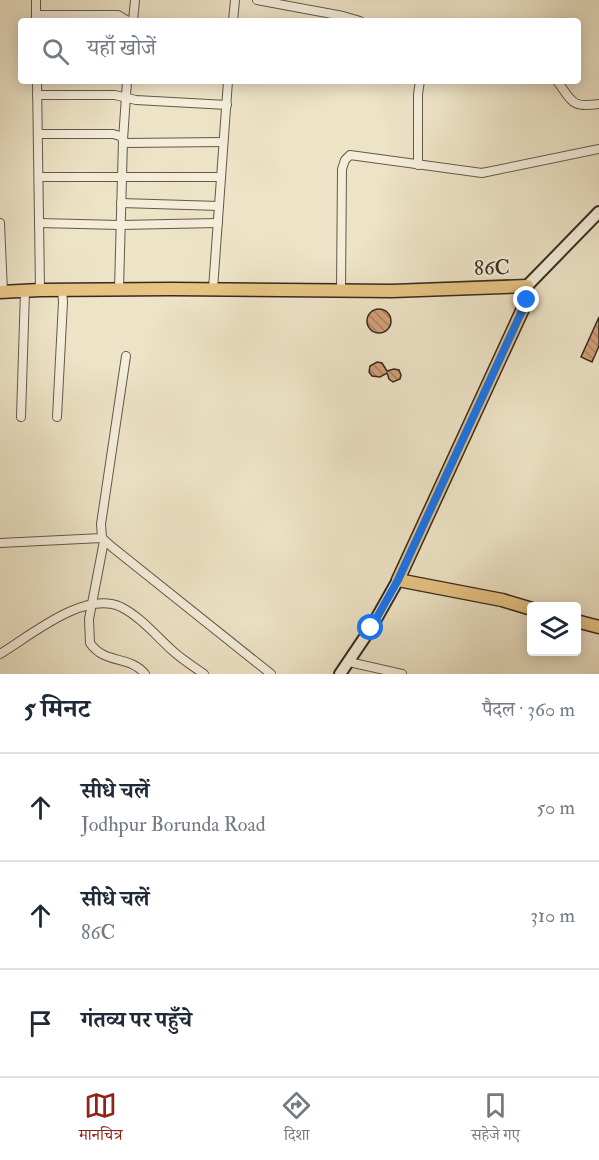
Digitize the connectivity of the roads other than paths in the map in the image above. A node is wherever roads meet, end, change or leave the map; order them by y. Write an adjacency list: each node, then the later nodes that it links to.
1 (36, 0): 5 (street)
2 (135, 0): 7 (street)
3 (235, 0): 8 (street)
4 (257, 0): 9 (street)
5 (36, 18): 6 (street)
6 (126, 18)
7 (131, 18)
8 (233, 18)
9 (350, 18)
10 (37, 84): 15 (street)
11 (127, 84): 16 (street)
12 (228, 84): 18 (street)
13 (420, 84): 23 (street)
14 (559, 84): 17 (street)
15 (37, 95): 16 (street); 19 (street)
16 (125, 97): 18 (street); 20 (street)
17 (599, 104)
18 (226, 105): 21 (street)
19 (38, 134): 20 (street); 25 (street)
20 (123, 140): 21 (street); 24 (street)
21 (223, 142): 26 (street)
22 (599, 149): 23 (street)
23 (418, 165): 40 (street)
24 (122, 176): 25 (street); 26 (street); 27 (street)
25 (39, 177): 31 (street)
26 (221, 177): 28 (street)
27 (121, 203): 28 (street); 33 (street)
28 (219, 206): 32 (street)
29 (597, 214): 34 (street)
30 (0, 223): 41 (street)
31 (39, 223): 33 (street); 37 (street)
32 (218, 223): 33 (street); 36 (street)
33 (120, 225): 35 (street)
34 (527, 286): 40 (main road, 86C); 47 (main road, 86C)
35 (118, 289): 36 (main road, 86C); 38 (main road, 86C)
36 (213, 289): 40 (main road, 86C)
37 (40, 290): 38 (main road, 86C); 39 (main road, 86C)
38 (62, 290): 44 (street)
39 (25, 291): 41 (main road, 86C); 43 (street)
40 (341, 291)
41 (2, 292)
42 (126, 356): 45 (street)
43 (21, 417)
44 (57, 417)
45 (103, 539): 46 (street); 48 (street); 54 (street)
46 (0, 543)
47 (398, 580): 49 (main road); 53 (street)
48 (92, 605): 52 (street); 55 (street); 56 (street)
49 (527, 608)
50 (581, 622): 51 (main road)
51 (599, 627)
52 (0, 654)
53 (348, 662): 57 (street); 58 (street)
54 (268, 673)
55 (145, 674)
56 (204, 674)
57 (340, 674)
58 (402, 674)

